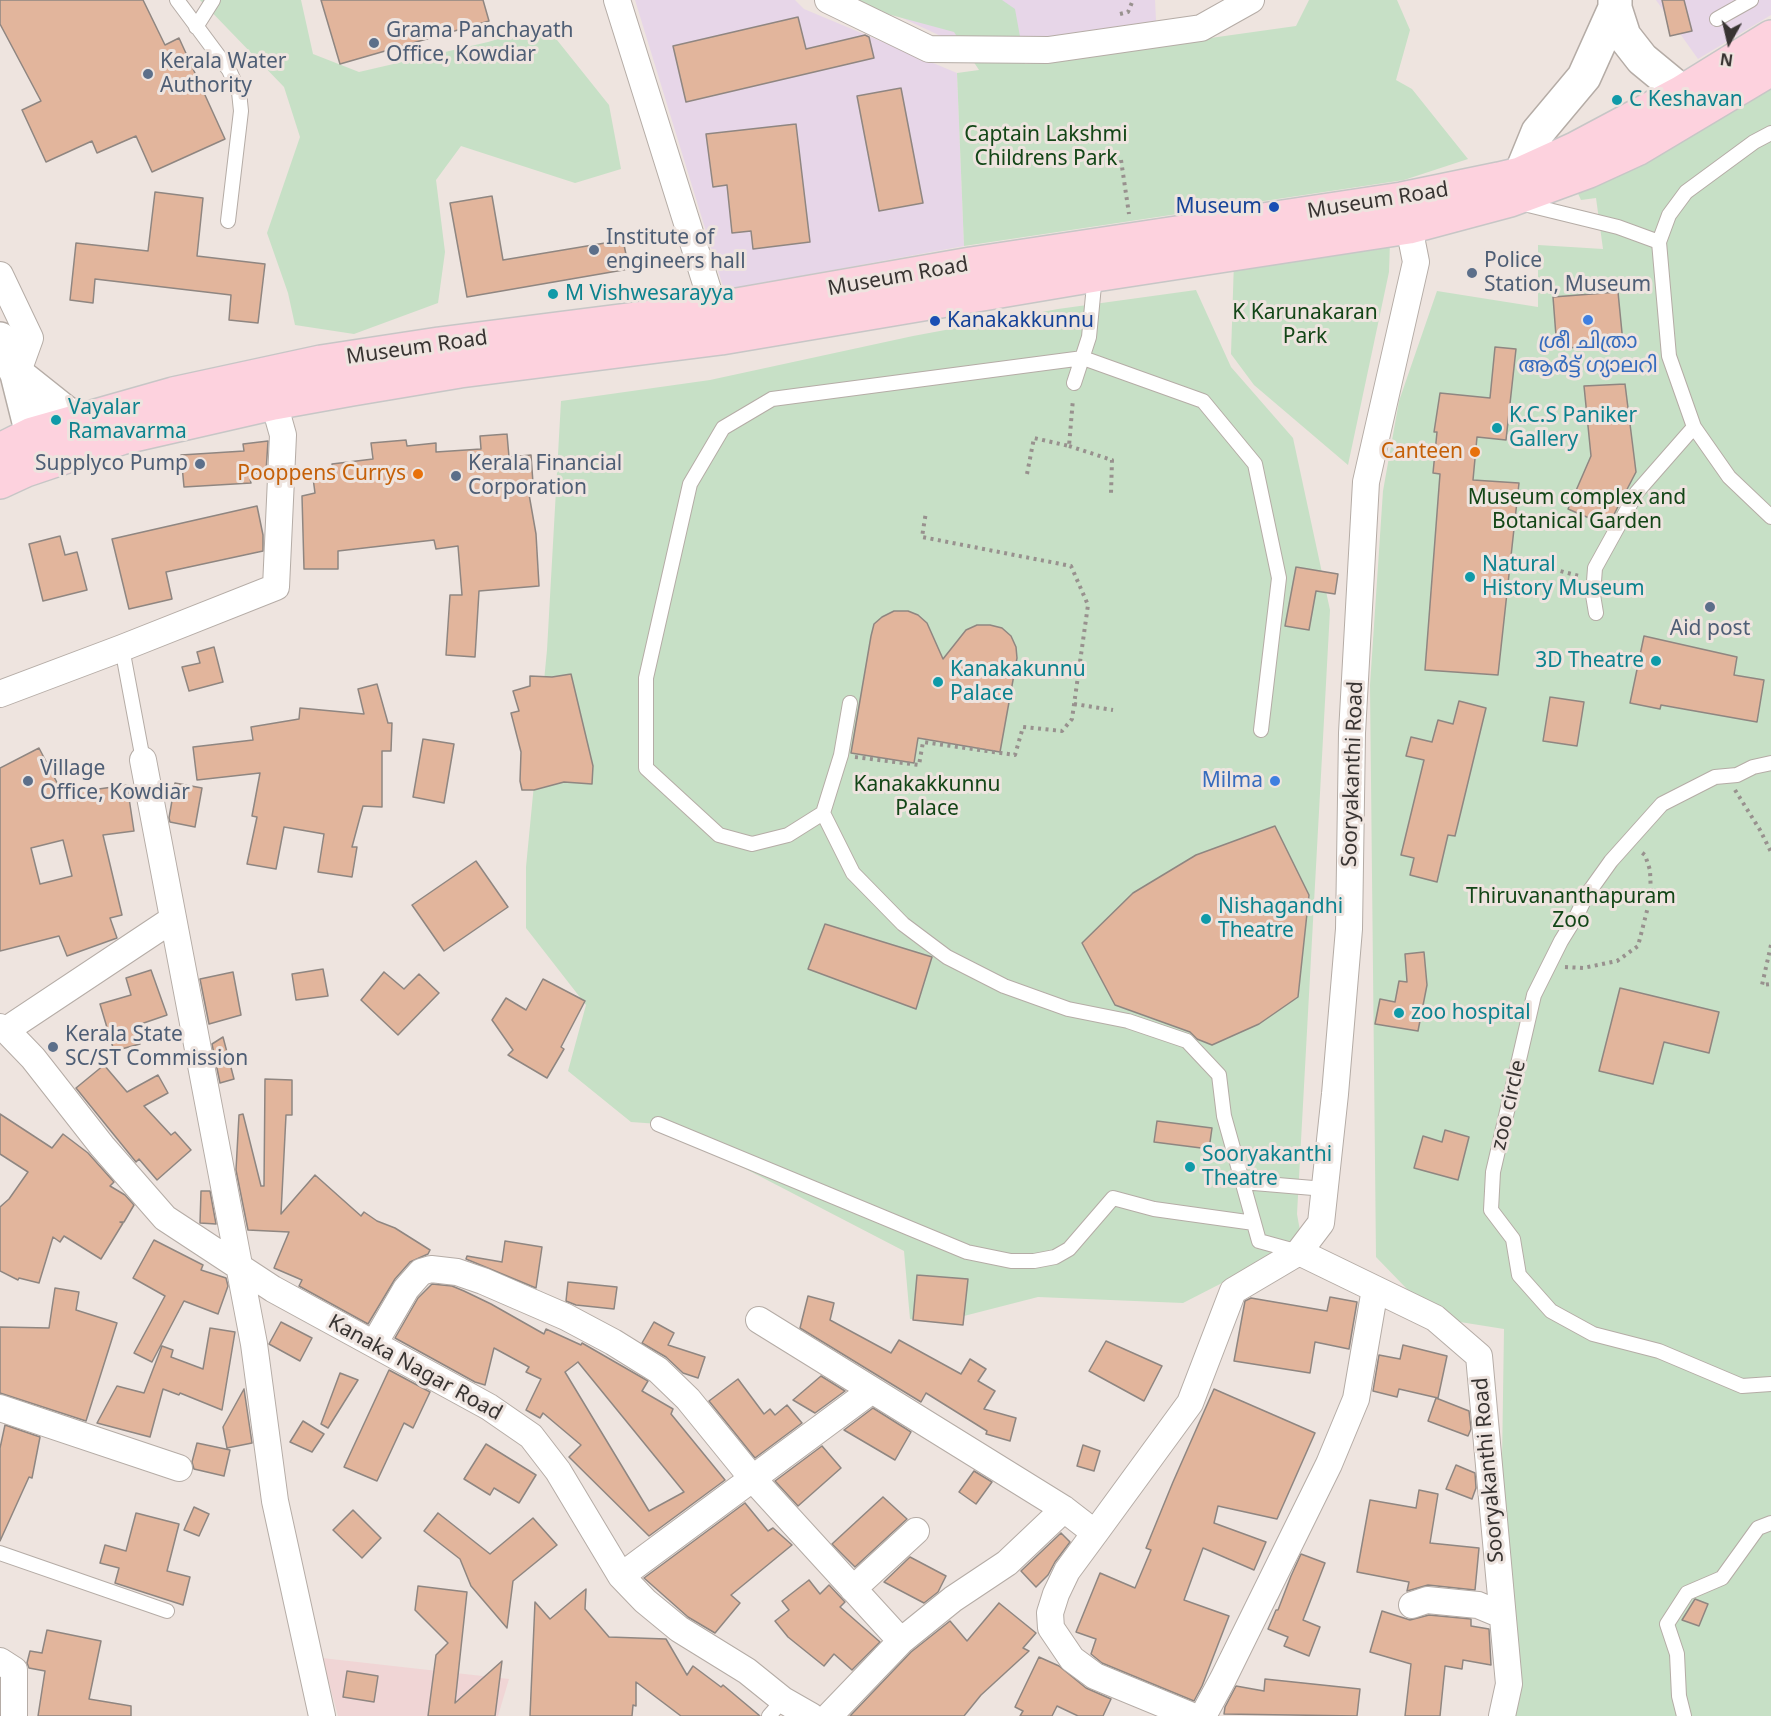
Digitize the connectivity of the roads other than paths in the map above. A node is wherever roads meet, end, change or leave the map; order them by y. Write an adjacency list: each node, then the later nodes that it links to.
1 (177, 0): 9 (lane)
2 (213, 0): 9 (lane)
3 (617, 0): 20 (street)
4 (828, 0): 5 (street)
5 (1251, 0)
6 (1751, 0): 8 (lane)
7 (1608, 3): 12 (street); 14 (street)
8 (1717, 19)
9 (196, 27): 15 (lane)
10 (1771, 37): 12 (main road, Museum Road)
11 (1771, 69): 14 (main road, Museum Road)
12 (1682, 92): 14 (main road, Museum Road)
13 (1771, 133): 17 (lane)
14 (1510, 184): 16 (main road, Museum Road); 17 (lane); 20 (main road, Museum Road)
15 (228, 221)
16 (1410, 227): 19 (main road, Museum Road); 44 (street, Sooryakanthi Road)
17 (1659, 242): 27 (lane)
18 (0, 275): 23 (street)
19 (1095, 275): 22 (lane); 25 (main road, Museum Road)
20 (714, 309): 26 (main road, Museum Road)
21 (0, 339): 23 (street)
22 (1083, 358): 24 (lane); 36 (lane); 39 (lane)
23 (17, 374): 26 (street); 28 (street)
24 (1074, 383)
25 (274, 404): 29 (main road, Museum Road); 33 (street)
26 (83, 419): 28 (main road, Museum Road)
27 (1694, 427): 31 (lane); 32 (lane)
28 (14, 438): 29 (street)
29 (50, 462): 30 (main road, Museum Road)
30 (0, 482)
31 (1771, 518)
32 (1596, 613)
33 (122, 648): 34 (street); 37 (lane)
34 (0, 694)
35 (850, 703): 39 (lane)
36 (1261, 730)
37 (143, 760): 40 (street)
38 (1771, 763): 51 (lane, zoo circle)
39 (823, 813): 43 (lane)
40 (172, 919): 41 (street, Kanaka Nagar Road); 47 (street)
41 (3, 1029): 47 (street, Kanaka Nagar Road)
42 (658, 1124): 45 (lane)
43 (1242, 1182): 44 (lane); 45 (lane)
44 (1325, 1189): 46 (street, Sooryakanthi Road)
45 (1254, 1223): 46 (lane)
46 (1299, 1252): 48 (street, Sooryakanthi Road); 59 (street)
47 (240, 1267): 50 (street, Kanaka Nagar Road); 70 (street)
48 (1375, 1289): 65 (street, Sooryakanthi Road); 74 (street)
49 (759, 1320): 52 (street)
50 (374, 1344): 55 (street); 61 (street, Kanaka Nagar Road)
51 (1771, 1384)
52 (872, 1390): 55 (street); 56 (street)
53 (0, 1408): 54 (street)
54 (179, 1468)
55 (753, 1479): 61 (street); 62 (street)
56 (1064, 1509): 59 (street); 66 (street)
57 (1771, 1523): 76 (lane)
58 (916, 1531): 62 (street)
59 (1095, 1533): 73 (street)
60 (0, 1553): 64 (lane)
61 (621, 1576): 68 (street, Kanaka Nagar Road)
62 (853, 1589): 66 (street)
63 (1412, 1605): 65 (street)
64 (167, 1611)
65 (1502, 1615): 75 (street, Sooryakanthi Road)
66 (901, 1641): 72 (street)
67 (0, 1661): 69 (street)
68 (776, 1708): 71 (street, Kanaka Nagar Road)
69 (15, 1716)
70 (321, 1716)
71 (811, 1716)
72 (829, 1716)
73 (1192, 1716)
74 (1203, 1716)
75 (1502, 1716)
76 (1684, 1716)

